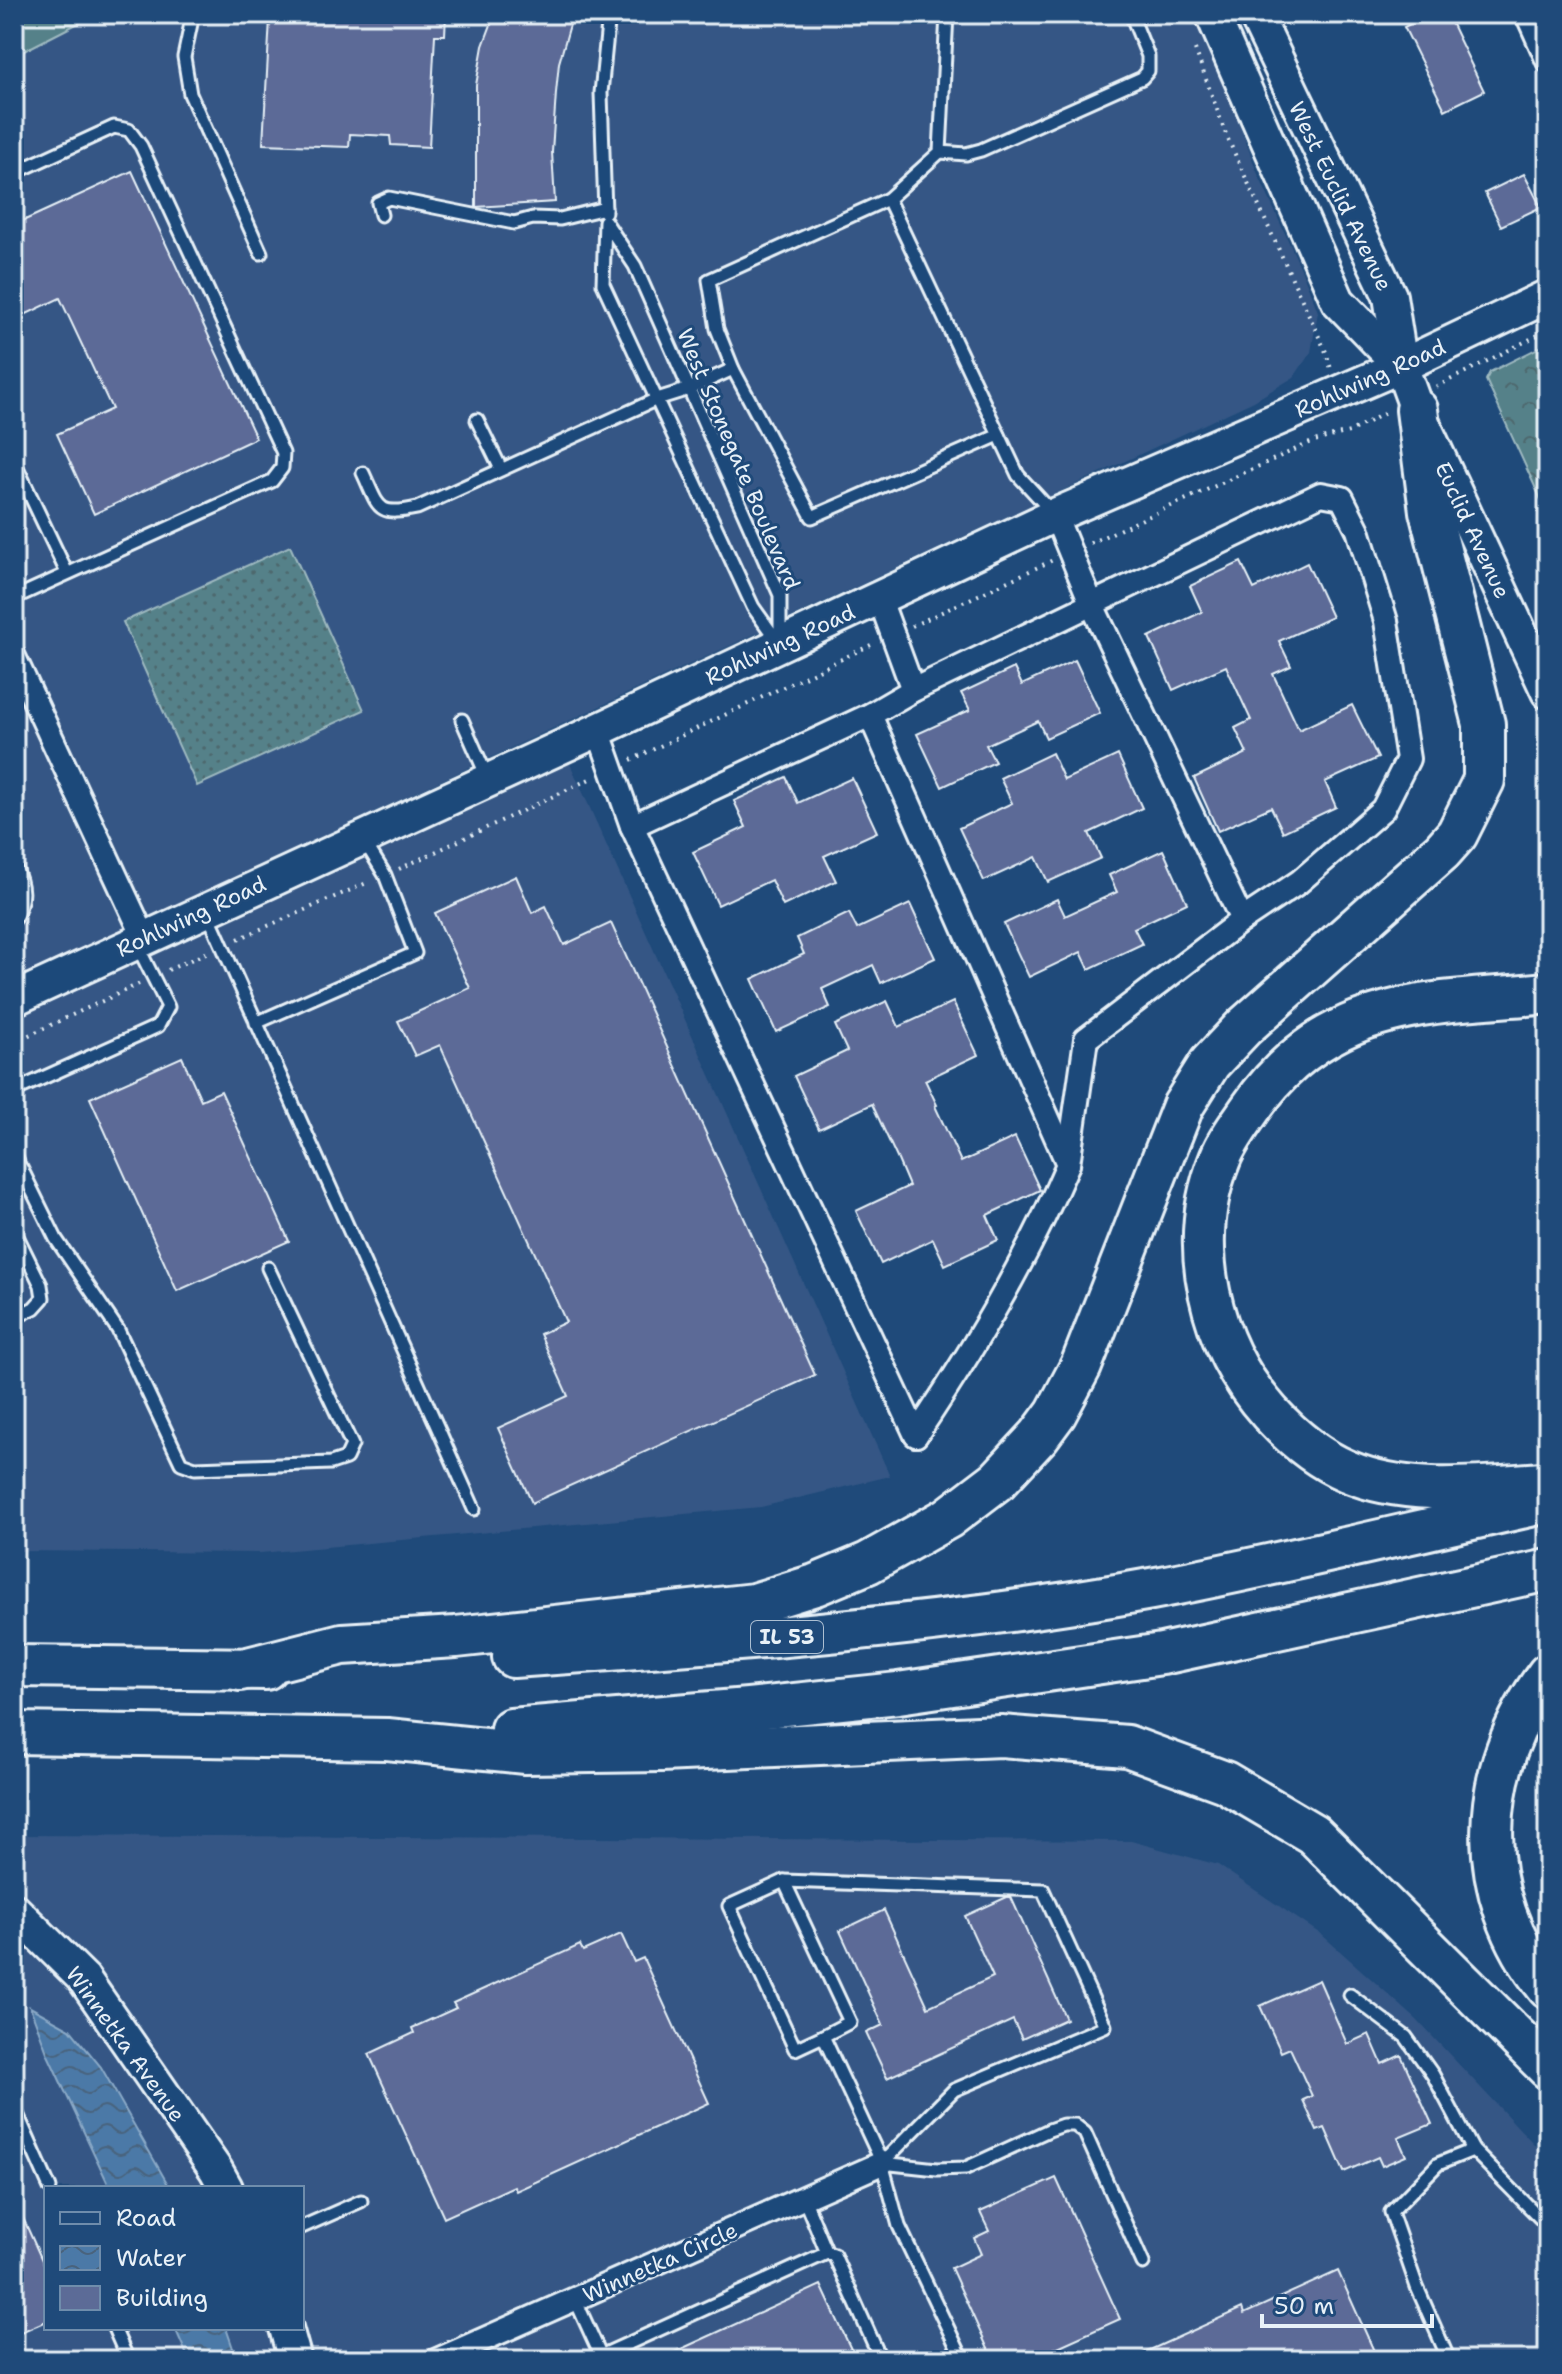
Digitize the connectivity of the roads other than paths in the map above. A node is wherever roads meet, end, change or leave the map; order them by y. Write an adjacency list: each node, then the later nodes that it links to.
1 (193, 14): 15 (lane)
2 (609, 14): 12 (lane, West Stonegate Boulevard)
3 (947, 14): 9 (lane)
4 (1131, 14): 9 (lane)
5 (1212, 14): 17 (main road, West Euclid Avenue)
6 (1255, 14): 17 (main road, West Euclid Avenue)
7 (1527, 14): 8 (street)
8 (1548, 61)
9 (940, 152): 11 (lane)
10 (14, 173): 28 (lane)
11 (888, 199): 18 (lane); 23 (lane)
12 (605, 208): 13 (lane); 14 (lane, West Stonegate Boulevard)
13 (381, 215)
14 (605, 221): 19 (lane, West Stonegate Boulevard); 20 (lane, West Stonegate Boulevard)
15 (261, 253)
16 (1548, 296): 17 (main road, Rohlwing Road)
17 (1401, 366): 21 (main road, Euclid Avenue); 27 (main road, Rohlwing Road)
18 (733, 369): 19 (lane); 23 (lane)
19 (689, 389): 20 (lane); 32 (lane, West Stonegate Boulevard)
20 (657, 399): 25 (lane); 32 (lane, West Stonegate Boulevard)
21 (1417, 410): 35 (main road, Euclid Avenue); 63 (highway)
22 (477, 420): 25 (lane)
23 (999, 435): 27 (lane)
24 (14, 461): 28 (lane)
25 (501, 469): 26 (lane)
26 (363, 473)
27 (1055, 515): 29 (main road, Rohlwing Road); 31 (street)
28 (67, 573): 30 (lane)
29 (879, 597): 32 (main road, Rohlwing Road); 34 (street)
30 (14, 598)
31 (1092, 605): 34 (street); 45 (street); 45 (street)
32 (780, 645): 38 (main road, Rohlwing Road)
33 (14, 657): 46 (street)
34 (913, 690): 36 (street)
35 (1548, 692)
36 (870, 715): 40 (street); 52 (street)
37 (462, 720): 39 (lane)
38 (598, 730): 39 (main road, Rohlwing Road); 40 (street)
39 (488, 780): 41 (main road, Rohlwing Road)
40 (632, 826): 52 (street)
41 (362, 837): 43 (main road, Rohlwing Road); 49 (lane)
42 (14, 865): 44 (lane)
43 (206, 909): 46 (main road, Rohlwing Road); 49 (lane)
44 (14, 920)
45 (1242, 920): 52 (street)
46 (140, 939): 48 (main road, Rohlwing Road); 50 (lane)
47 (1548, 993): 58 (highway)
48 (14, 999)
49 (256, 1023): 60 (lane)
50 (14, 1091)
51 (14, 1153): 53 (lane)
52 (1068, 1164)
53 (21, 1168): 54 (lane); 56 (lane)
54 (14, 1187)
55 (14, 1230): 57 (lane)
56 (268, 1268)
57 (14, 1318)
58 (1548, 1482)
59 (1548, 1502): 63 (highway, IL 53)
60 (474, 1509)
61 (1548, 1570): 66 (highway)
62 (14, 1666): 63 (highway, IL 53)
63 (240, 1670)
64 (1548, 1674): 69 (highway)
65 (14, 1733): 66 (highway)
66 (387, 1739): 72 (highway)
67 (784, 1881): 71 (lane); 71 (lane); 75 (lane)
68 (22, 1922): 77 (main road, Winnetka Avenue)
69 (1548, 1988)
70 (1350, 1995): 74 (lane)
71 (823, 2036): 75 (lane)
72 (1548, 2068)
73 (14, 2107): 76 (lane)
74 (1473, 2150): 81 (lane); 93 (lane)
75 (882, 2163): 78 (street, Winnetka Circle); 83 (lane); 92 (lane)
76 (49, 2186)
77 (225, 2186)
78 (804, 2198): 82 (lane); 84 (street, Winnetka Circle)
79 (361, 2201): 80 (lane)
80 (304, 2226)
81 (1548, 2226)
82 (827, 2253): 87 (lane); 91 (lane)
83 (1143, 2263)
84 (575, 2299): 87 (lane); 90 (street, Winnetka Circle)
85 (115, 2330): 88 (lane)
86 (287, 2330): 89 (main road)
87 (596, 2358)
88 (128, 2360)
89 (295, 2360)
90 (437, 2360)
91 (881, 2360)
92 (963, 2360)
93 (1449, 2360)

